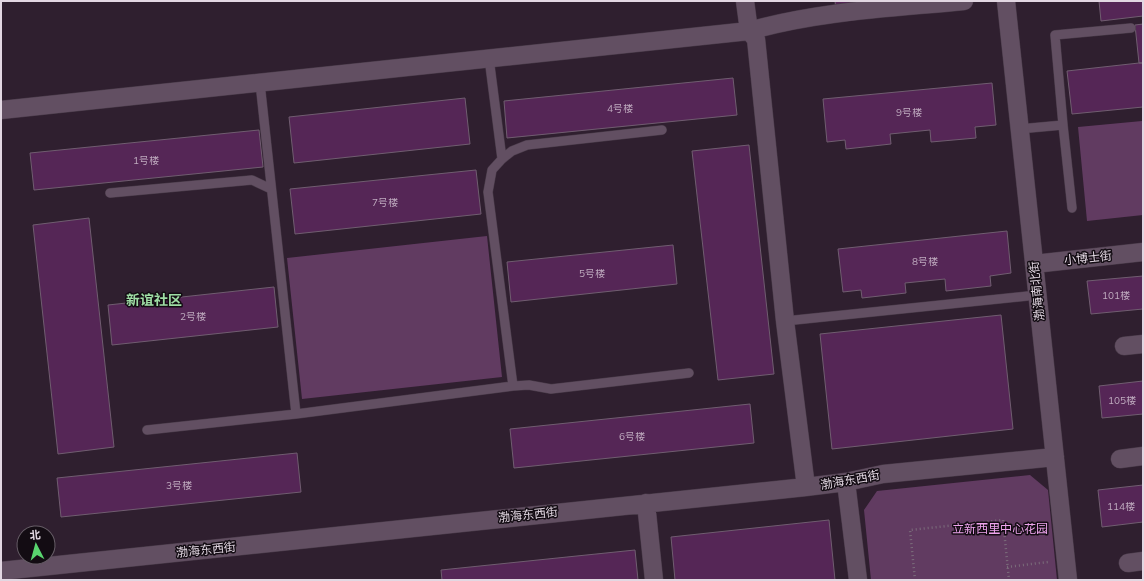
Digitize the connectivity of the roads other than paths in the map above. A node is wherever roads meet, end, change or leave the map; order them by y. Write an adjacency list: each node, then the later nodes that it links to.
1 (745, 1): 5 (street)
2 (964, 1): 5 (street)
3 (1006, 1): 10 (street, 渤海南北街)
4 (1130, 28): 9 (lane)
5 (749, 31): 6 (street); 19 (street)
6 (489, 58): 7 (street); 12 (lane)
7 (260, 83): 8 (street); 13 (lane)
8 (1, 110)
9 (1063, 125): 10 (lane); 15 (lane)
10 (1019, 129): 17 (street, 渤海南北街)
11 (662, 130): 12 (lane)
12 (502, 159): 23 (lane)
13 (271, 189): 14 (lane); 24 (lane)
14 (110, 193)
15 (1072, 208)
16 (1143, 252): 17 (street, 小博士街)
17 (1034, 264): 18 (street, 渤海南北街)
18 (1037, 295): 19 (lane); 27 (street, 渤海南北街)
19 (785, 321): 30 (street)
20 (1143, 344): 21 (street)
21 (1124, 346)
22 (689, 373): 23 (lane)
23 (513, 386): 24 (lane)
24 (296, 414): 25 (lane)
25 (147, 430)
26 (1143, 456): 28 (street)
27 (1055, 457): 29 (street, 渤海东西街); 35 (street, 渤海南北街)
28 (1120, 459)
29 (846, 482): 30 (street, 渤海东西街); 34 (street)
30 (806, 487): 31 (street, 渤海东西街)
31 (646, 503): 32 (street, 渤海东西街); 33 (street)
32 (1, 571)
33 (654, 580)
34 (858, 580)
35 (1068, 580)

